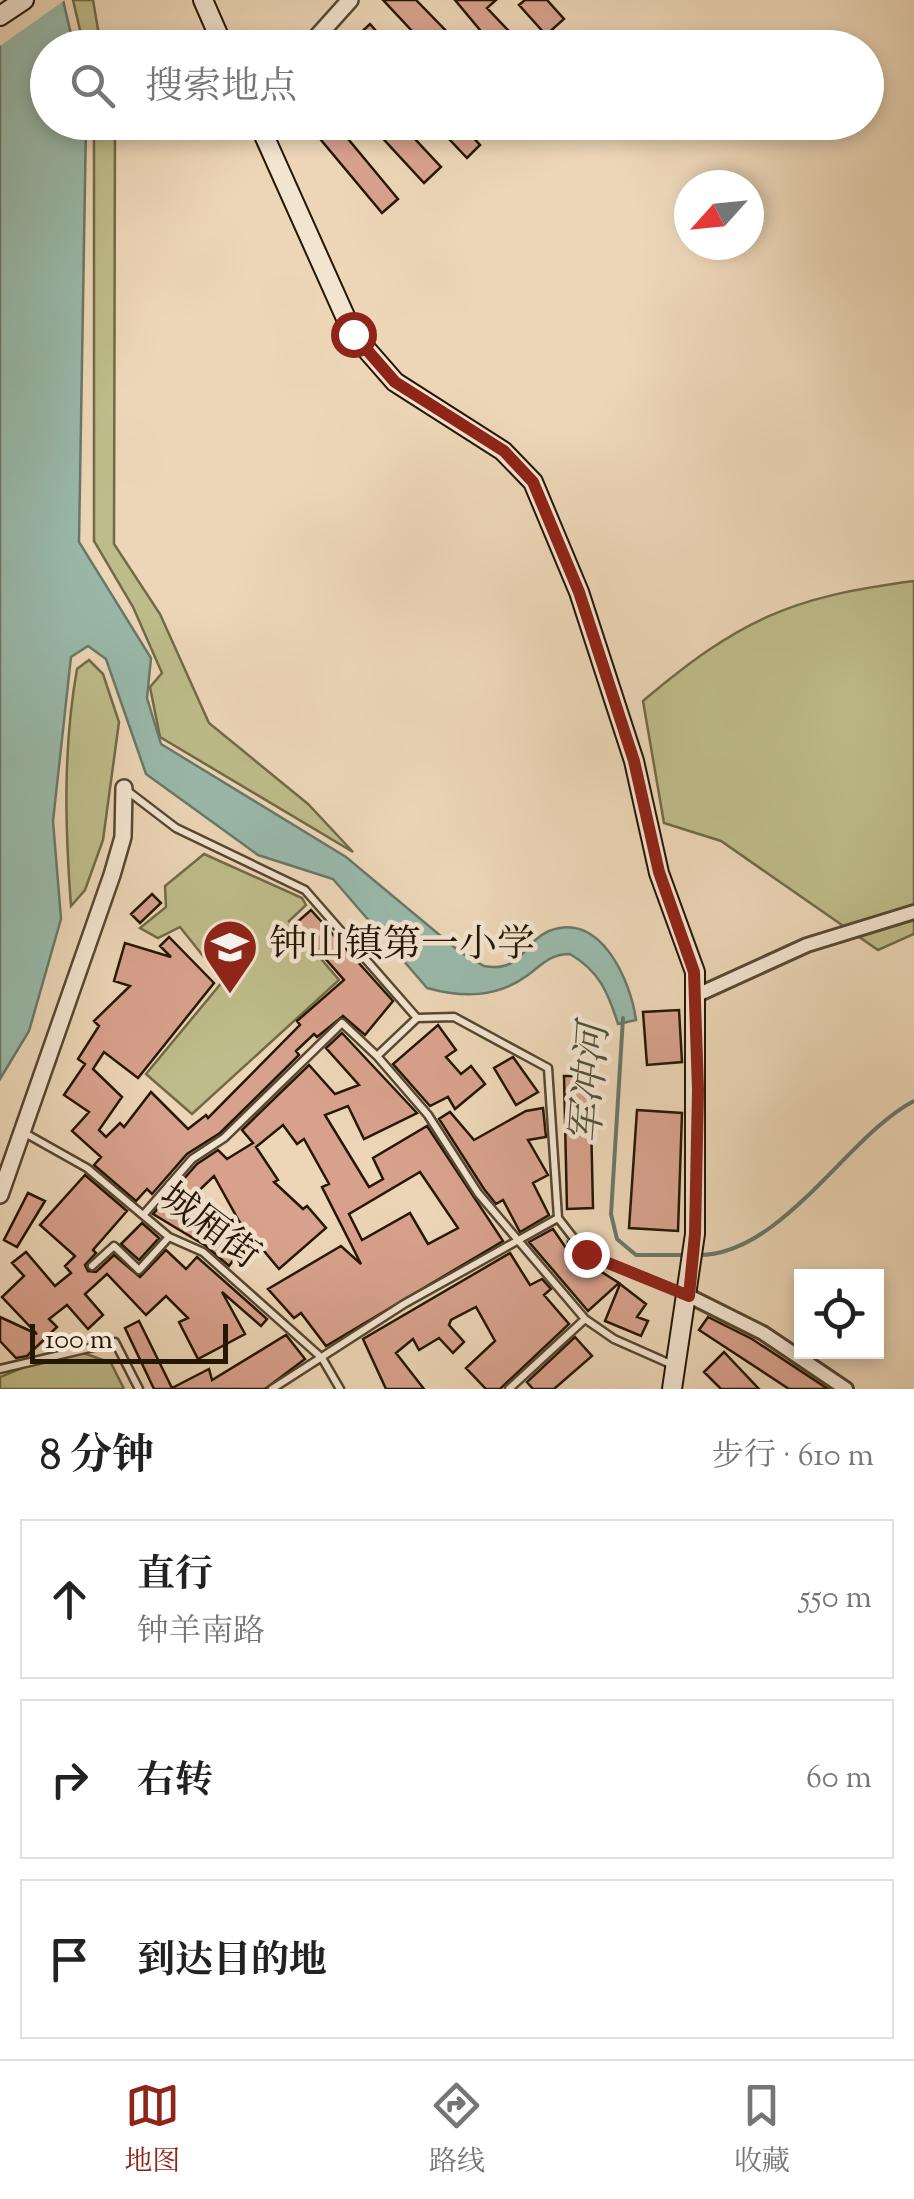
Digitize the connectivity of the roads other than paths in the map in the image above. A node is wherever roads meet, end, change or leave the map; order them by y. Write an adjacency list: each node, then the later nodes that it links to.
1 (24, 0): 4 (main road)
2 (203, 0): 5 (main road)
3 (350, 0): 6 (street)
4 (0, 16)
5 (216, 30)
6 (323, 30)
7 (266, 140): 10 (main road)
8 (124, 788): 11 (lane); 13 (street)
9 (914, 912): 10 (street)
10 (695, 996): 20 (main road)
11 (417, 1018): 12 (lane); 16 (lane)
12 (378, 1056): 15 (lane); 18 (lane)
13 (23, 1132): 14 (street); 15 (lane, 城厢街)
14 (0, 1195)
15 (145, 1213): 17 (lane, 城厢街)
16 (558, 1218): 18 (lane); 20 (lane)
17 (169, 1237): 19 (lane); 22 (lane, 城厢街)
18 (520, 1238): 21 (lane); 22 (lane)
19 (92, 1266)
20 (689, 1296): 23 (main road); 30 (street)
21 (585, 1319): 23 (lane); 28 (lane)
22 (322, 1358): 26 (lane); 27 (lane, 城厢街)
23 (676, 1366): 29 (main road)
24 (0, 1369): 25 (lane)
25 (139, 1389)
26 (272, 1389)
27 (340, 1389)
28 (509, 1389)
29 (672, 1389)
30 (846, 1389)

